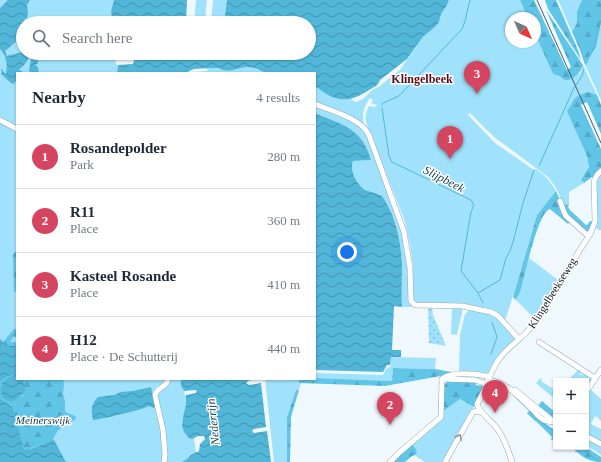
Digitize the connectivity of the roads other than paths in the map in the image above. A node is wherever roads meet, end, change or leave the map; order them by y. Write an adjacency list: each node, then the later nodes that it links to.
1 (316, 104): 7 (street)
2 (0, 120): 3 (street)
3 (16, 128)
4 (601, 171): 6 (street, Klingelbeekseweg)
5 (560, 201): 6 (street)
6 (590, 234): 7 (street, Klingelbeekseweg)
7 (520, 339): 12 (street, Klingelbeekseweg)
8 (539, 342): 10 (street)
9 (601, 370): 10 (street)
10 (595, 378): 14 (street)
11 (442, 379): 12 (street); 12 (street); 20 (street)
12 (488, 379): 15 (street, Klingelbeekseweg); 16 (street)
13 (168, 380): 19 (street)
14 (589, 387)
15 (482, 413): 21 (street, one-way to 15); 22 (street)
16 (553, 423)
17 (589, 438): 18 (street)
18 (601, 444)
19 (164, 462)
20 (390, 462)
21 (445, 462)
22 (512, 462)

